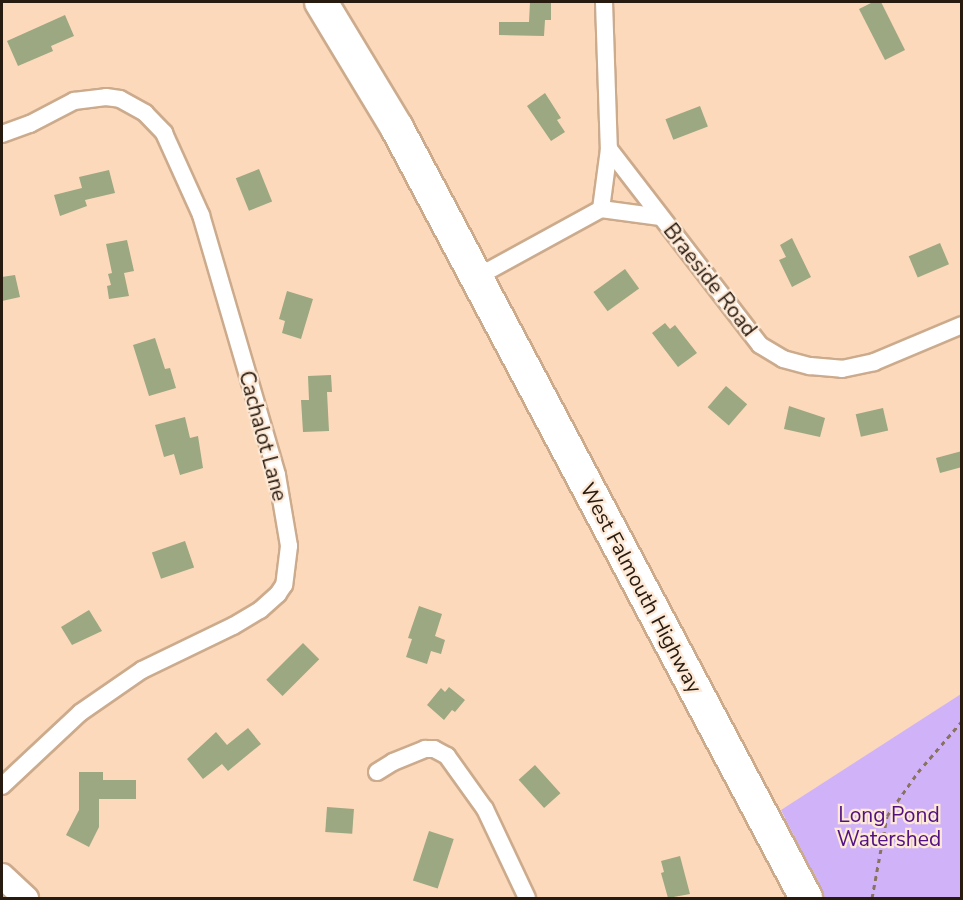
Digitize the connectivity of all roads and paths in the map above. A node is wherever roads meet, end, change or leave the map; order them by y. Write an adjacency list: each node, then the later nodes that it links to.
1 (321, 2): 4 (highway)
2 (341, 2): 4 (highway)
3 (604, 2): 6 (street)
4 (397, 128): 9 (highway, West Falmouth Highway)
5 (2, 134): 13 (street, Cachalot Lane)
6 (609, 148): 7 (street); 8 (street, Braeside Road)
7 (601, 208): 8 (street, Braeside Road); 9 (street)
8 (660, 217): 10 (street, Braeside Road)
9 (477, 277): 17 (highway, West Falmouth Highway)
10 (962, 325)
11 (962, 721): 18 (path)
12 (377, 772): 16 (street)
13 (2, 786)
14 (2, 876): 15 (main road)
15 (26, 898)
16 (527, 898)
17 (806, 898)
18 (872, 898)

